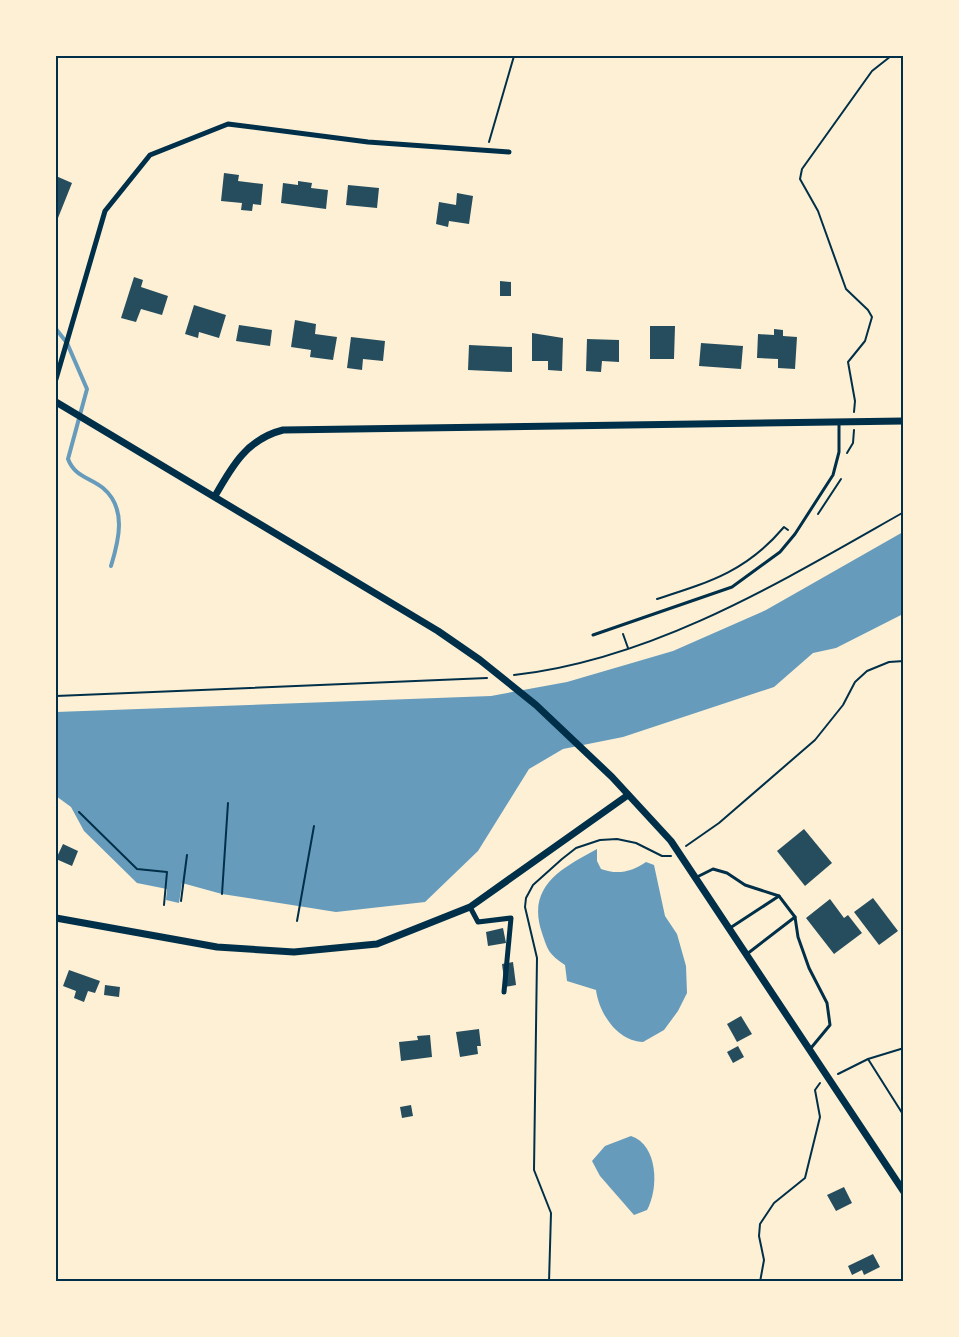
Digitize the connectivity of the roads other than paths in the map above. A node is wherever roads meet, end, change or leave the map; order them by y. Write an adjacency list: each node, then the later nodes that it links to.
1 (509, 152): 2 (street)
2 (56, 379)
3 (56, 402): 6 (street)
4 (903, 422): 5 (street)
5 (839, 423): 6 (street); 7 (lane)
6 (215, 496): 8 (street)
7 (593, 635)
8 (628, 795): 9 (street); 11 (street)
9 (696, 878): 10 (lane); 14 (street)
10 (779, 896): 13 (lane); 14 (lane)
11 (470, 907): 12 (street); 16 (street)
12 (56, 918)
13 (795, 918): 15 (lane); 17 (lane)
14 (730, 929): 15 (street)
15 (747, 954): 17 (street)
16 (504, 992)
17 (810, 1049): 18 (street)
18 (903, 1192)

